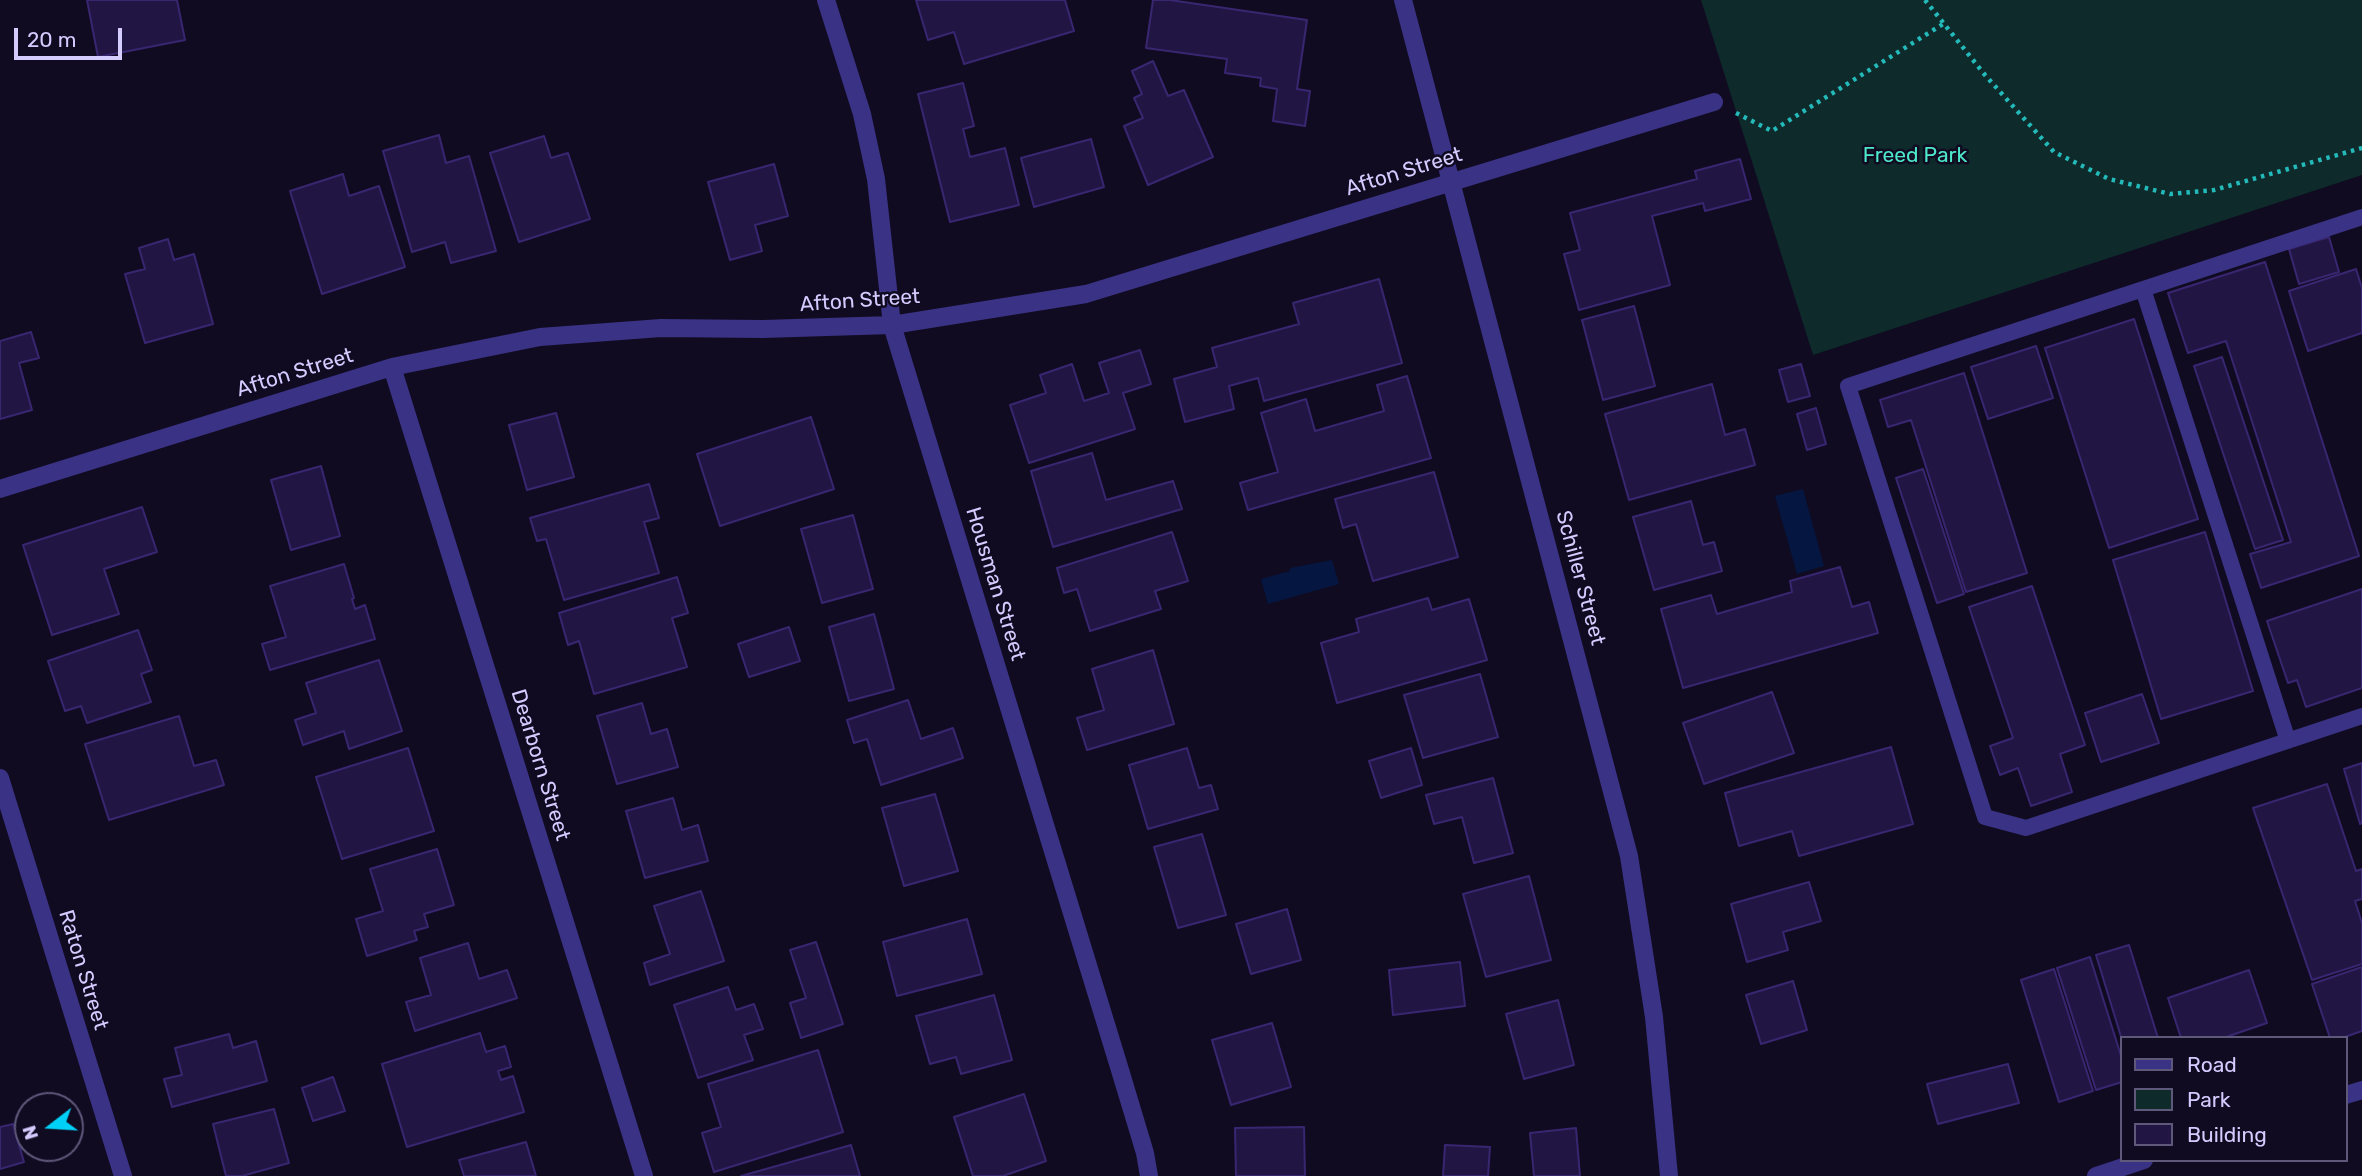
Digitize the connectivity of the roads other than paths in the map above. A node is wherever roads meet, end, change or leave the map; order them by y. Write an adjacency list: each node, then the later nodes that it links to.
1 (826, 0): 7 (street, Housman Street)
2 (1403, 0): 4 (street, Schiller Street)
3 (1714, 102): 4 (street, Afton Street)
4 (1452, 181): 7 (street, Afton Street); 17 (street, Schiller Street)
5 (2362, 217): 6 (lane)
6 (2143, 289): 11 (lane); 11 (lane)
7 (892, 325): 8 (street, Afton Street); 16 (street, Housman Street)
8 (392, 367): 9 (street, Afton Street); 15 (street, Dearborn Street)
9 (0, 489)
10 (2362, 716): 11 (lane)
11 (2288, 741)
12 (0, 778): 14 (street, Raton Street)
13 (2138, 1162): 18 (street)
14 (123, 1176)
15 (644, 1176)
16 (1149, 1176)
17 (1669, 1176)
18 (2096, 1176)

